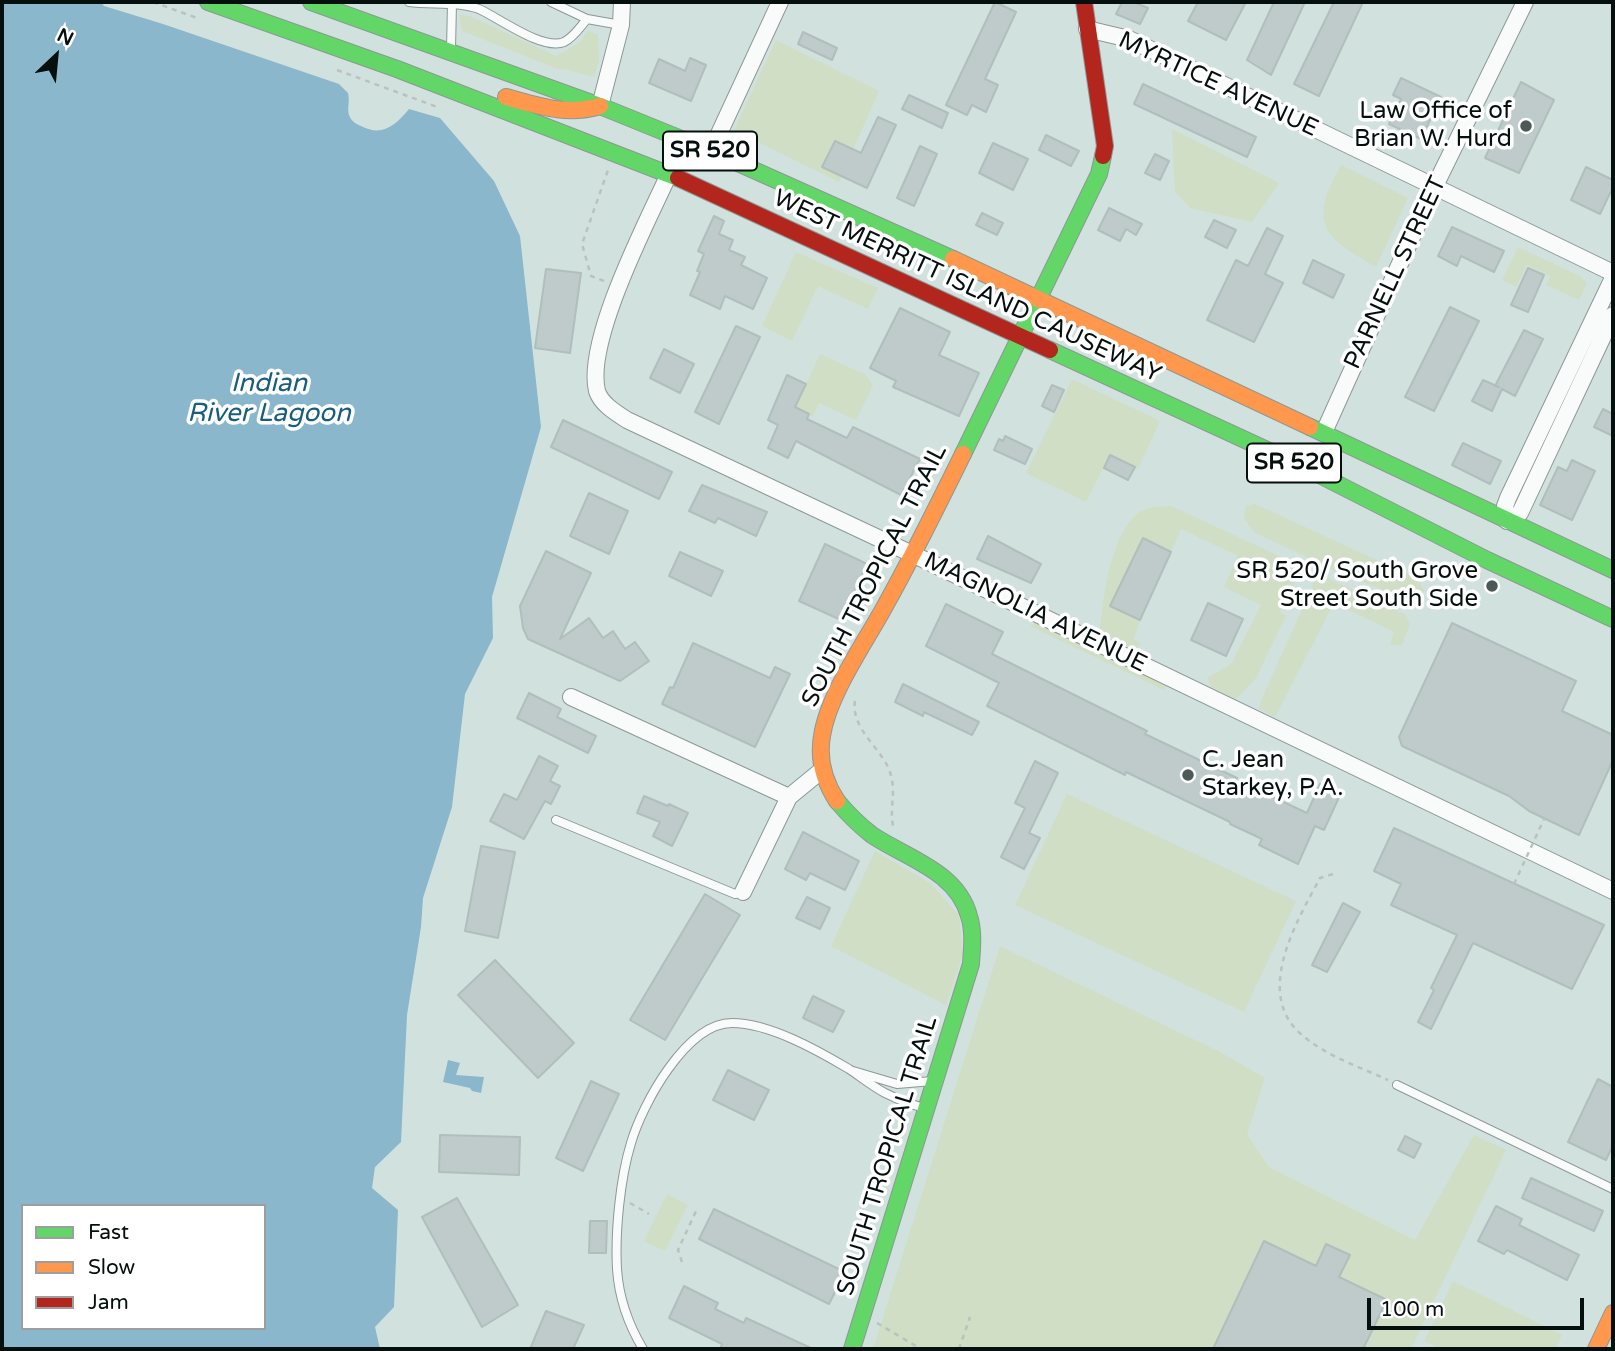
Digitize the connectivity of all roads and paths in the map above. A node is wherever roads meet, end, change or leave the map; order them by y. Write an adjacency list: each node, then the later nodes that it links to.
1 (153, 2): 12 (path)
2 (208, 2): 16 (main road, WEST MERRITT ISLAND CAUSEWAY / SR 520)
3 (311, 2): 15 (main road, WEST MERRITT ISLAND CAUSEWAY / SR 520)
4 (409, 2): 10 (lane)
5 (551, 2): 11 (lane)
6 (622, 2): 13 (street)
7 (780, 2): 20 (street)
8 (1084, 2): 14 (main road, SOUTH TROPICAL TRAIL)
9 (1525, 2): 23 (street, PARNELL STREET)
10 (452, 4): 11 (lane); 15 (lane)
11 (587, 19): 13 (lane)
12 (207, 22)
13 (621, 25): 18 (street)
14 (1087, 29): 23 (street, MYRTICE AVENUE); 26 (main road, SOUTH TROPICAL TRAIL)
15 (451, 52): 18 (main road, WEST MERRITT ISLAND CAUSEWAY / SR 520)
16 (397, 69): 18 (main road); 22 (main road, WEST MERRITT ISLAND CAUSEWAY / SR 520)
17 (337, 70): 19 (path)
18 (600, 106): 20 (main road, WEST MERRITT ISLAND CAUSEWAY / SR 520)
19 (440, 108)
20 (710, 151): 26 (main road, WEST MERRITT ISLAND CAUSEWAY / SR 520)
21 (608, 170): 25 (path)
22 (669, 174): 25 (street, MAGNOLIA AVENUE); 28 (main road, WEST MERRITT ISLAND CAUSEWAY / SR 520)
23 (1434, 188): 24 (street, MYRTICE AVENUE); 30 (street, PARNELL STREET)
24 (1613, 275): 29 (street)
25 (619, 287): 32 (street, MAGNOLIA AVENUE)
26 (1039, 298): 28 (main road, SOUTH TROPICAL TRAIL); 30 (main road, WEST MERRITT ISLAND CAUSEWAY / SR 520)
27 (1613, 315): 29 (street)
28 (1022, 337): 32 (main road, SOUTH TROPICAL TRAIL); 34 (main road, WEST MERRITT ISLAND CAUSEWAY / SR 520)
29 (1553, 422): 31 (street)
30 (1324, 432): 31 (main road, WEST MERRITT ISLAND CAUSEWAY / SR 520)
31 (1507, 521): 33 (main road, WEST MERRITT ISLAND CAUSEWAY / SR 520)
32 (913, 554): 37 (main road, SOUTH TROPICAL TRAIL); 44 (street, MAGNOLIA AVENUE)
33 (1613, 570)
34 (1613, 619)
35 (571, 697): 38 (street)
36 (855, 699): 41 (path)
37 (822, 770): 38 (street); 47 (main road, SOUTH TROPICAL TRAIL)
38 (789, 797): 45 (street)
39 (1545, 817): 43 (path, bridge)
40 (555, 820): 45 (lane)
41 (894, 831)
42 (1333, 874): 48 (path)
43 (1514, 884)
44 (1613, 891)
45 (743, 892)
46 (850, 1070): 47 (lane); 49 (lane); 51 (lane)
47 (936, 1080): 49 (main road, SOUTH TROPICAL TRAIL)
48 (1397, 1084): 50 (lane)
49 (927, 1109): 55 (main road, SOUTH TROPICAL TRAIL)
50 (1613, 1189)
51 (620, 1199): 53 (path); 58 (lane)
52 (697, 1209): 54 (path)
53 (649, 1214)
54 (682, 1262)
55 (863, 1315): 59 (main road, SOUTH TROPICAL TRAIL); 60 (path)
56 (970, 1317): 61 (path)
57 (1612, 1319): 62 (main road)
58 (643, 1349)
59 (852, 1349)
60 (921, 1349)
61 (959, 1349)
62 (1596, 1349)

